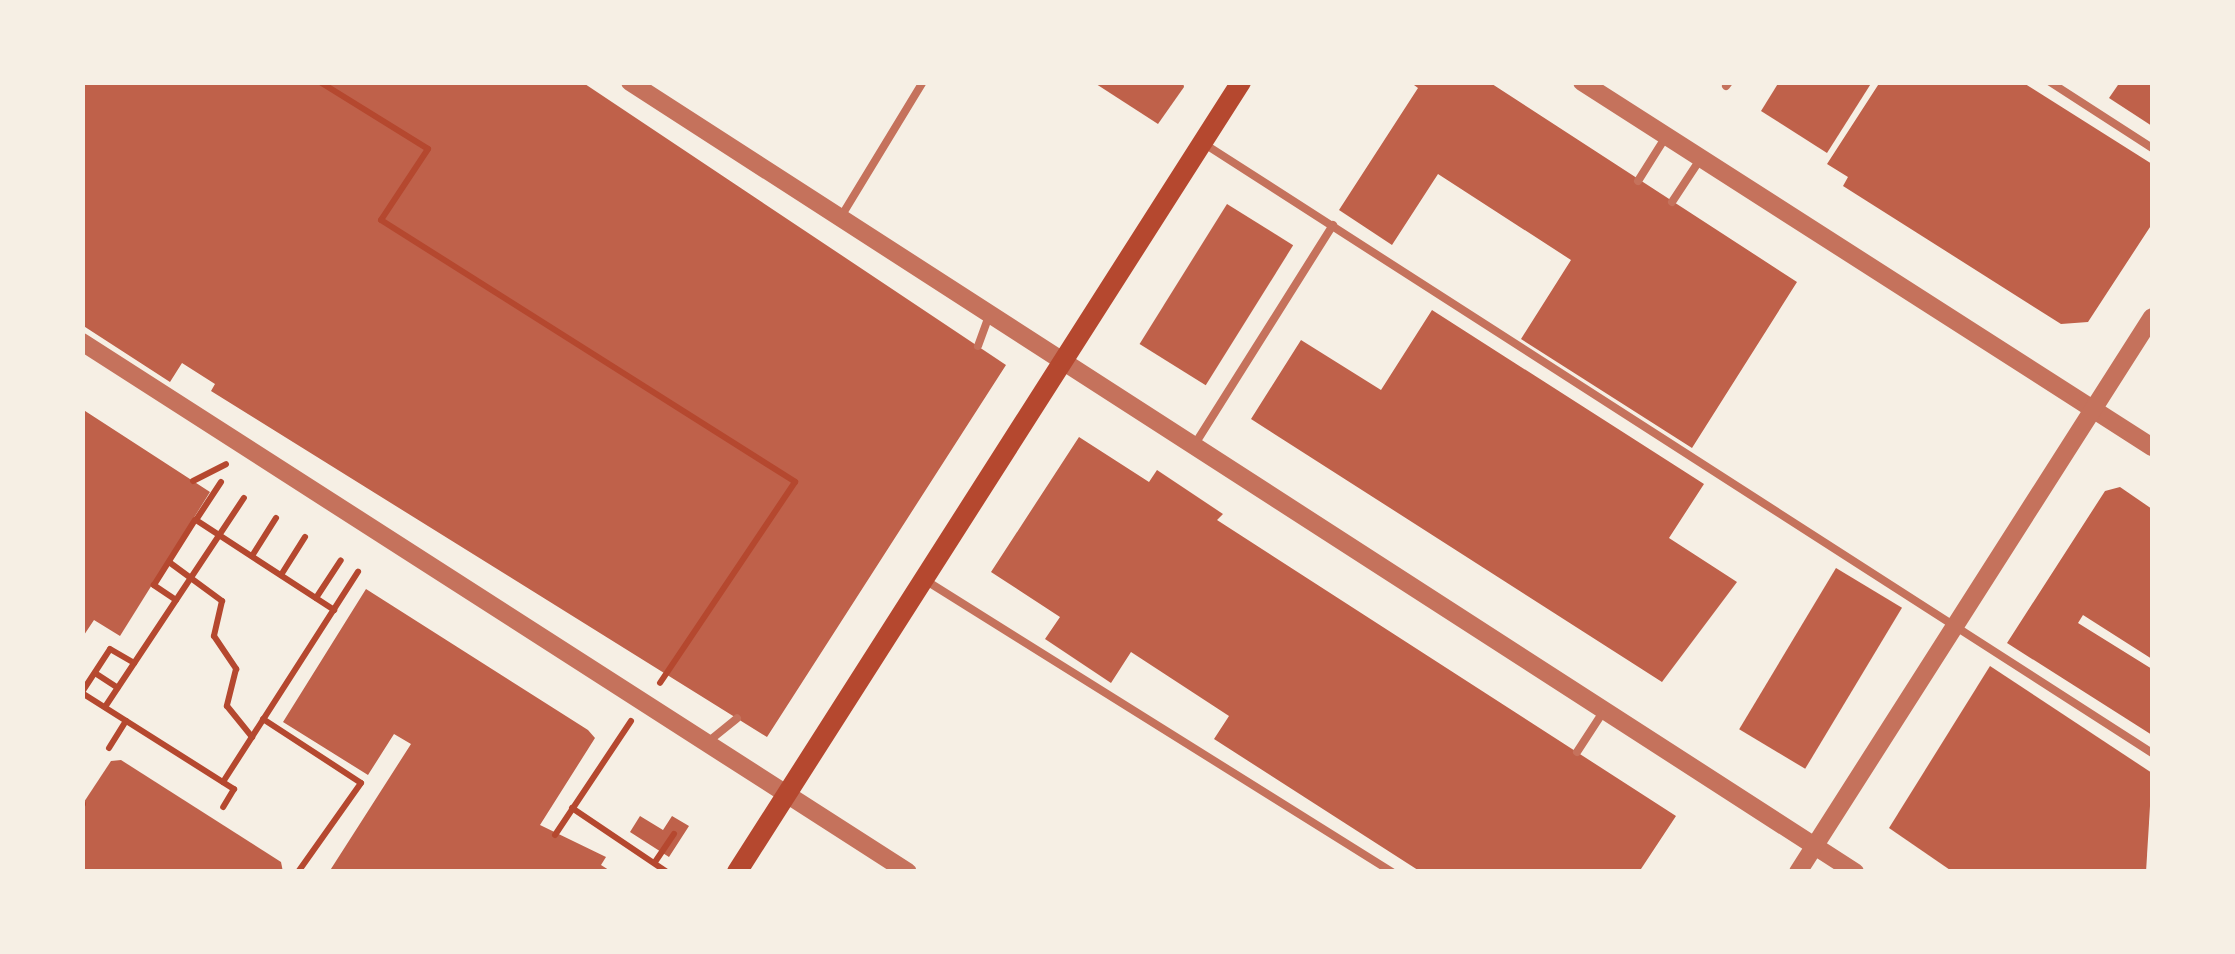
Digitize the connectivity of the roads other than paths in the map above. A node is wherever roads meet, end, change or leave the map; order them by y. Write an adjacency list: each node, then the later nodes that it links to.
1 (630, 82): 12 (street)
2 (924, 82): 12 (lane)
3 (1241, 82): 7 (main road)
4 (1582, 82): 6 (street)
5 (2050, 82): 8 (lane)
6 (1666, 136): 9 (street); 10 (lane)
7 (1203, 142): 13 (lane); 18 (main road)
8 (2152, 148)
9 (1701, 158): 11 (lane); 19 (street)
10 (1638, 180)
11 (1672, 202)
12 (840, 217): 14 (street)
13 (1334, 226): 20 (lane); 23 (lane)
14 (990, 313): 17 (lane); 18 (street)
15 (2152, 317): 19 (street)
16 (82, 342): 26 (street)
17 (978, 346)
18 (1065, 361): 20 (street); 22 (main road)
19 (2094, 408): 21 (street); 23 (street)
20 (1195, 444): 24 (street)
21 (2152, 447)
22 (924, 579): 29 (main road); 33 (lane)
23 (1956, 624): 28 (lane); 30 (street)
24 (1606, 707): 27 (lane); 30 (street)
25 (736, 718): 26 (lane)
26 (707, 742): 29 (street)
27 (1577, 752)
28 (2152, 753)
29 (787, 794): 31 (main road); 32 (street)
30 (1814, 845): 34 (street); 35 (street)
31 (737, 872)
32 (908, 872)
33 (1392, 872)
34 (1798, 872)
35 (1855, 872)

